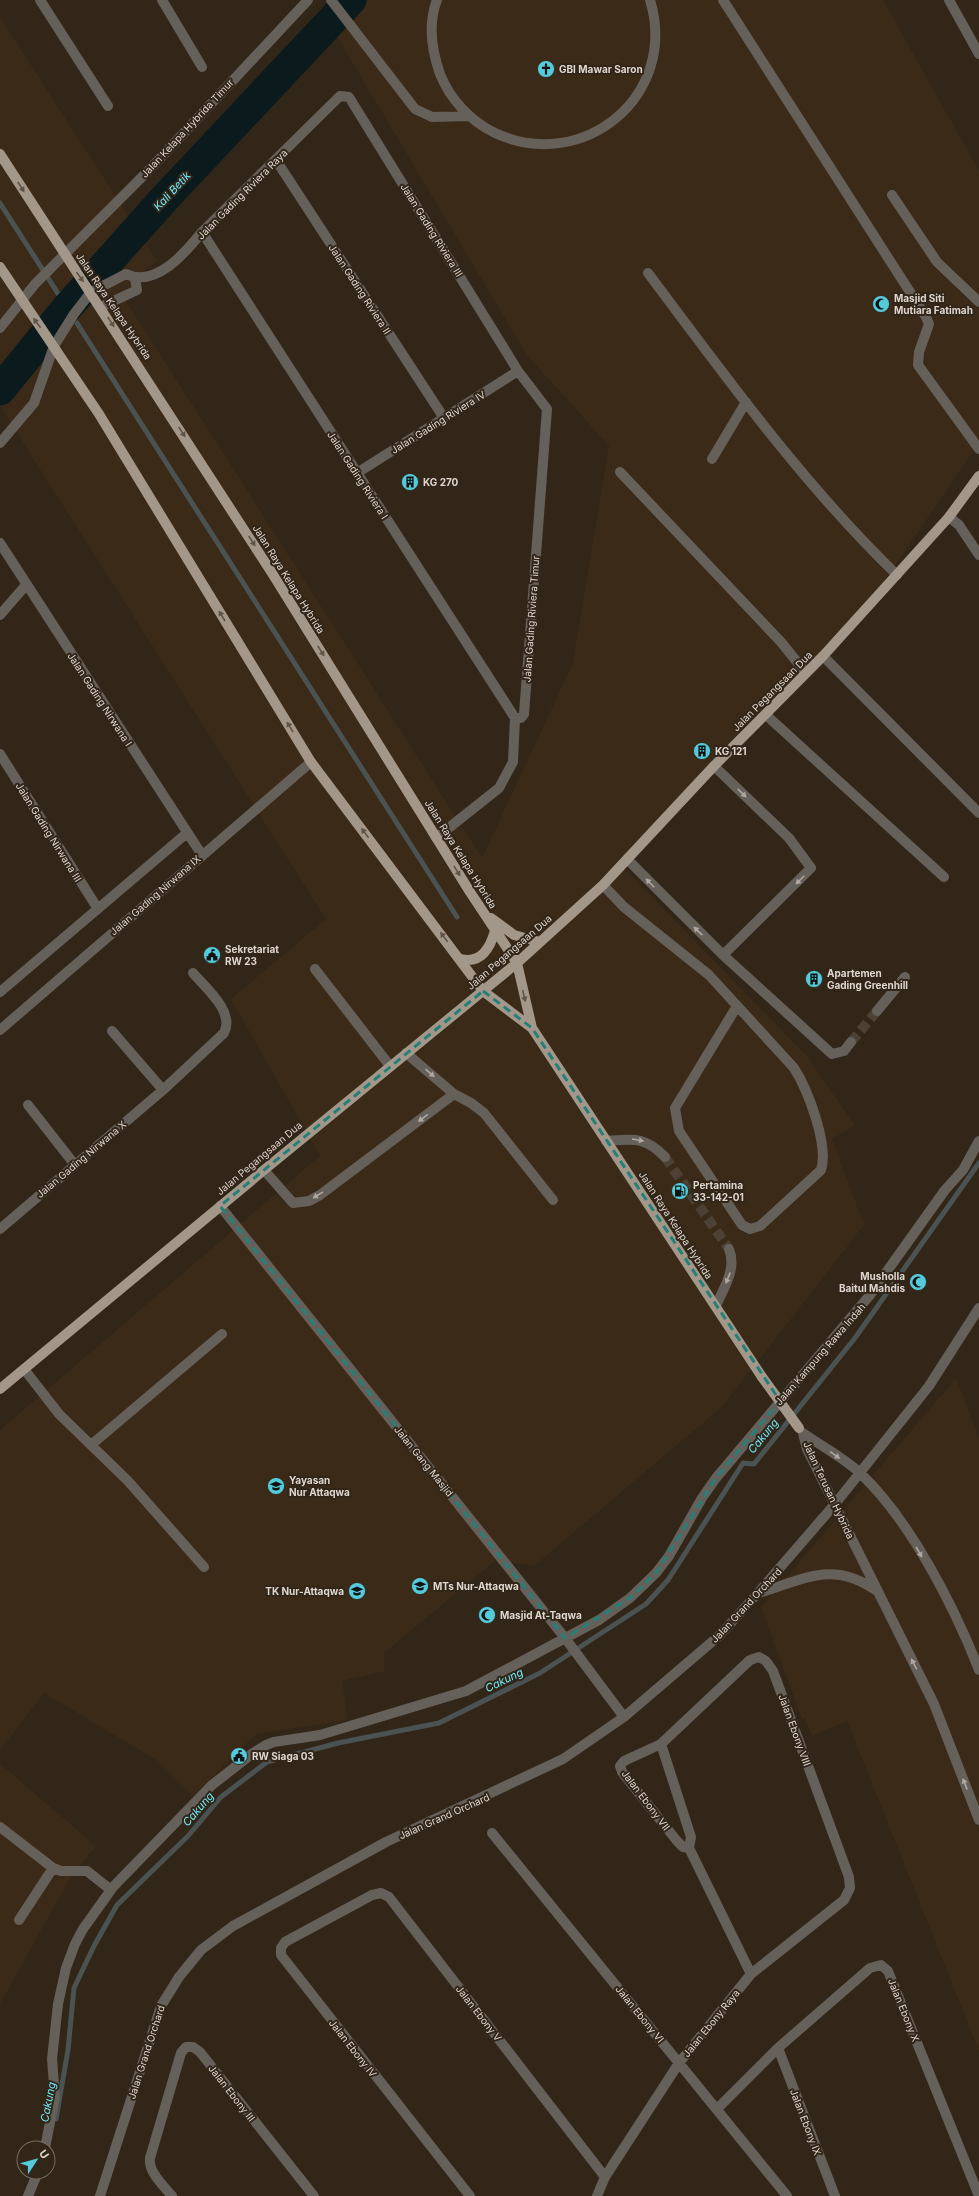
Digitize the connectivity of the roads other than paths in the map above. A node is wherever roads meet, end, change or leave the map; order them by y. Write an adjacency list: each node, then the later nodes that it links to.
1 (40, 0): 13 (street)
2 (162, 0): 11 (street)
3 (308, 0): 19 (street, Jalan Kelapa Hybrida Timur)
4 (331, 0): 14 (street)
5 (437, 0): 14 (street)
6 (650, 0): 14 (street)
7 (722, 0): 33 (street)
8 (949, 0): 9 (street)
9 (976, 42): 10 (street)
10 (979, 54)
11 (202, 67)
12 (340, 96): 16 (street, Jalan Gading Riviera Raya); 29 (street, Jalan Gading Riviera III)
13 (108, 106)
14 (469, 116)
15 (0, 154): 19 (main road, Jalan Raya Kelapa Hybrida, one-way to 19)
16 (276, 160): 18 (street, Jalan Gading Riviera Raya); 31 (street, Jalan Gading Riviera II)
17 (892, 195): 25 (street)
18 (202, 232): 22 (street, Jalan Gading Riviera Raya); 36 (street, Jalan Gading Riviera I)
19 (64, 254): 23 (main road, Jalan Raya Kelapa Hybrida, one-way to 23); 24 (street, Jalan Kelapa Hybrida Timur)
20 (0, 267): 24 (main road, Jalan Raya Kelapa Hybrida)
21 (648, 273): 30 (street)
22 (136, 278): 23 (street, Jalan Gading Riviera Raya); 26 (street)
23 (90, 291): 26 (main road, Jalan Raya Kelapa Hybrida); 28 (street)
24 (22, 300): 27 (street, Jalan Kelapa Hybrida Timur); 28 (main road, Jalan Raya Kelapa Hybrida, one-way to 24)
25 (979, 302)
26 (102, 307): 53 (main road, Jalan Raya Kelapa Hybrida, one-way to 53)
27 (0, 328)
28 (54, 346): 32 (street); 49 (main road, Jalan Raya Kelapa Hybrida, one-way to 28)
29 (518, 371): 31 (street, Jalan Gading Riviera IV); 47 (street, Jalan Gading Riviera Timur)
30 (746, 402): 34 (street); 41 (street)
31 (444, 418): 36 (street, Jalan Gading Riviera IV)
32 (0, 443)
33 (979, 448)
34 (712, 459)
35 (620, 472): 45 (street)
36 (357, 473): 47 (street, Jalan Gading Riviera I)
37 (979, 476): 38 (main road, Jalan Pegangsaan Dua)
38 (950, 518): 40 (street); 41 (main road, Jalan Pegangsaan Dua)
39 (0, 542): 42 (street, Jalan Gading Nirwana I)
40 (979, 555)
41 (897, 575): 44 (main road, Jalan Pegangsaan Dua)
42 (26, 585): 43 (street); 52 (street, Jalan Gading Nirwana I)
43 (0, 615)
44 (823, 656): 45 (main road, Jalan Pegangsaan Dua); 51 (street)
45 (806, 674): 46 (main road, Jalan Pegangsaan Dua)
46 (766, 715): 50 (main road, Jalan Pegangsaan Dua); 56 (street)
47 (515, 718): 53 (street)
48 (0, 754): 59 (street, Jalan Gading Nirwana III)
49 (311, 762): 54 (street, Jalan Gading Nirwana IX); 63 (main road, Jalan Raya Kelapa Hybrida, one-way to 49)
50 (714, 766): 55 (main road, Jalan Pegangsaan Dua); 62 (street, one-way to 62)
51 (979, 813)
52 (187, 833): 54 (street, Jalan Gading Nirwana I); 59 (street)
53 (436, 838): 58 (main road, Jalan Raya Kelapa Hybrida, one-way to 58)
54 (202, 855): 73 (street, Jalan Gading Nirwana IX)
55 (627, 859): 57 (main road, Jalan Pegangsaan Dua); 62 (street, one-way to 55)
56 (944, 877)
57 (603, 885): 61 (main road, Jalan Pegangsaan Dua); 70 (street)
58 (480, 906): 60 (main road, Jalan Raya Kelapa Hybrida); 61 (main road)
59 (98, 909): 68 (street)
60 (495, 931): 63 (main road); 64 (main road, Jalan Raya Kelapa Hybrida)
61 (540, 942): 64 (main road, Jalan Pegangsaan Dua)
62 (723, 955): 75 (street)
63 (460, 959): 69 (main road, Jalan Raya Kelapa Hybrida)
64 (517, 963): 69 (main road, Jalan Pegangsaan Dua); 72 (main road, Jalan Raya Kelapa Hybrida, one-way to 72)
65 (315, 969): 77 (street)
66 (193, 973): 78 (street, Jalan Gading Nirwana X)
67 (905, 977): 71 (street)
68 (2, 987)
69 (483, 991): 72 (main road, Jalan Raya Kelapa Hybrida); 76 (main road, Jalan Pegangsaan Dua)
70 (737, 1006): 70 (street)
71 (876, 1011)
72 (532, 1028): 81 (main road, Jalan Raya Kelapa Hybrida)
73 (0, 1030)
74 (112, 1031): 78 (street)
75 (851, 1042)
76 (406, 1053): 77 (main road, Jalan Pegangsaan Dua); 79 (street, one-way to 79)
77 (390, 1066): 85 (main road, Jalan Pegangsaan Dua)
78 (163, 1090): 84 (street, Jalan Gading Nirwana X)
79 (454, 1094): 85 (street, one-way to 85); 86 (street)
80 (28, 1104): 84 (street)
81 (606, 1141): 83 (street, one-way to 83); 90 (main road, Jalan Raya Kelapa Hybrida)
82 (979, 1142): 102 (street, Jalan Kampung Rawa Indah)
83 (665, 1156)
84 (75, 1165): 88 (street, Jalan Gading Nirwana X)
85 (264, 1170): 87 (main road, Jalan Pegangsaan Dua)
86 (553, 1200)
87 (220, 1206): 93 (main road, Jalan Pegangsaan Dua); 102 (street, Jalan Gang Masjid)
88 (0, 1229)
89 (729, 1249): 90 (street, one-way to 90)
90 (716, 1306): 95 (main road, Jalan Raya Kelapa Hybrida, bridge)
91 (979, 1308): 97 (street, Jalan Grand Orchard)
92 (222, 1334): 96 (street)
93 (24, 1369): 94 (main road, Jalan Pegangsaan Dua); 96 (street)
94 (0, 1389)
95 (801, 1431): 97 (street, Jalan Terusan Hybrida, one-way to 97); 98 (street, Jalan Terusan Hybrida)
96 (91, 1445): 99 (street)
97 (859, 1472): 98 (street, Jalan Grand Orchard); 103 (street, Jalan Terusan Hybrida, one-way to 103)
98 (835, 1504): 100 (street, Jalan Terusan Hybrida); 101 (street, Jalan Grand Orchard)
99 (204, 1567)
100 (877, 1591): 101 (street); 107 (street, Jalan Terusan Hybrida, one-way to 100)
101 (758, 1594): 105 (street, Jalan Grand Orchard)
102 (568, 1641): 105 (street, Jalan Gang Masjid); 113 (street, Jalan Kampung Rawa Indah)
103 (979, 1670)
104 (704, 1704): 106 (street, Jalan Ebony VII); 112 (street, Jalan Ebony VIII)
105 (624, 1717): 124 (street, Jalan Grand Orchard)
106 (661, 1744): 110 (street, Jalan Ebony VII); 110 (street, Jalan Ebony VII)
107 (979, 1820)
108 (0, 1827): 111 (street)
109 (492, 1833): 118 (street, Jalan Ebony VI)
110 (689, 1848): 116 (street, Jalan Ebony VII)
111 (53, 1868): 113 (street); 115 (street)
112 (849, 1876): 116 (street, Jalan Ebony Raya)
113 (111, 1890): 120 (street, Jalan Kampung Rawa Indah)
114 (335, 1914): 121 (street, Jalan Ebony V); 127 (street, Jalan Ebony IV)
115 (19, 1920)
116 (751, 1974): 118 (street, Jalan Ebony Raya)
117 (778, 2048): 119 (street, Jalan Ebony X); 130 (street, Jalan Ebony IX); 131 (street, Jalan Ebony X)
118 (679, 2062): 119 (street, Jalan Ebony VI); 121 (street, Jalan Ebony Raya)
119 (717, 2109): 129 (street, Jalan Ebony VI)
120 (47, 2140)
121 (605, 2177): 128 (street, Jalan Ebony Raya)
122 (35, 2180): 123 (street)
123 (28, 2196)
124 (100, 2196)
125 (172, 2196): 126 (street, Jalan Ebony III)
126 (314, 2196)
127 (470, 2196)
128 (597, 2196)
129 (787, 2196)
130 (835, 2196)
131 (979, 2196)

